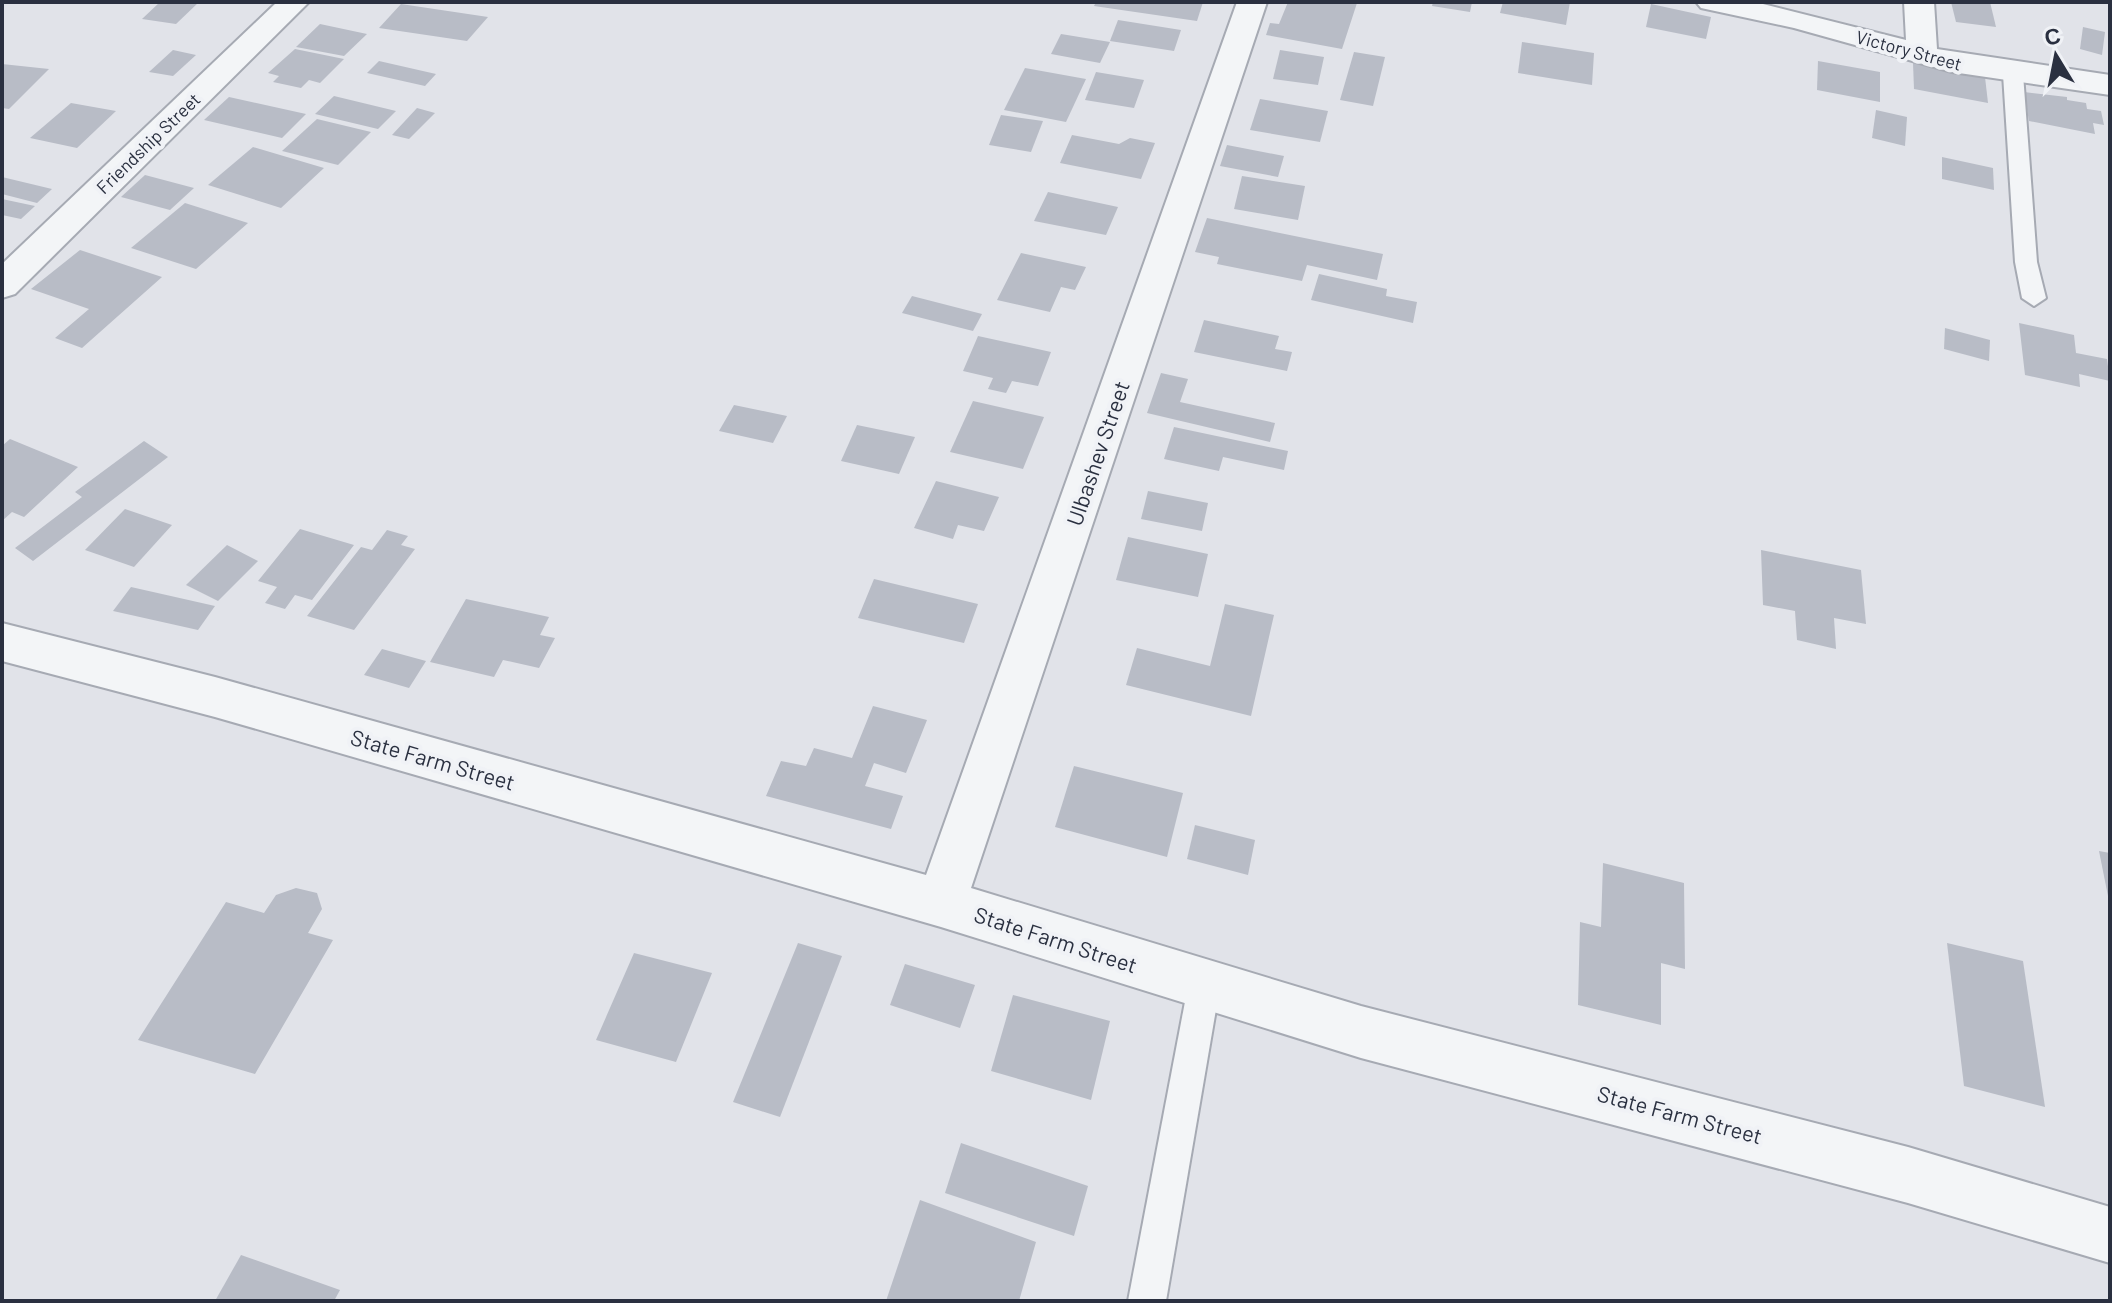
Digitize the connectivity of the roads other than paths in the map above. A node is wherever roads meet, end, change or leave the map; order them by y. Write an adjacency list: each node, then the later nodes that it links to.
1 (294, 2): 8 (street, Friendship Street)
2 (1252, 2): 11 (street, Ulbashev Street)
3 (1711, 2): 5 (street, Victory Street)
4 (1919, 2): 5 (street)
5 (1922, 55): 6 (street, Victory Street)
6 (2013, 74): 7 (street, Victory Street); 9 (lane)
7 (2110, 85)
8 (2, 285)
9 (2034, 298)
10 (2, 642): 11 (street, State Farm Street)
11 (941, 903): 12 (street, State Farm Street)
12 (1204, 986): 13 (street, State Farm Street); 14 (lane)
13 (2110, 1235)
14 (1147, 1301)

